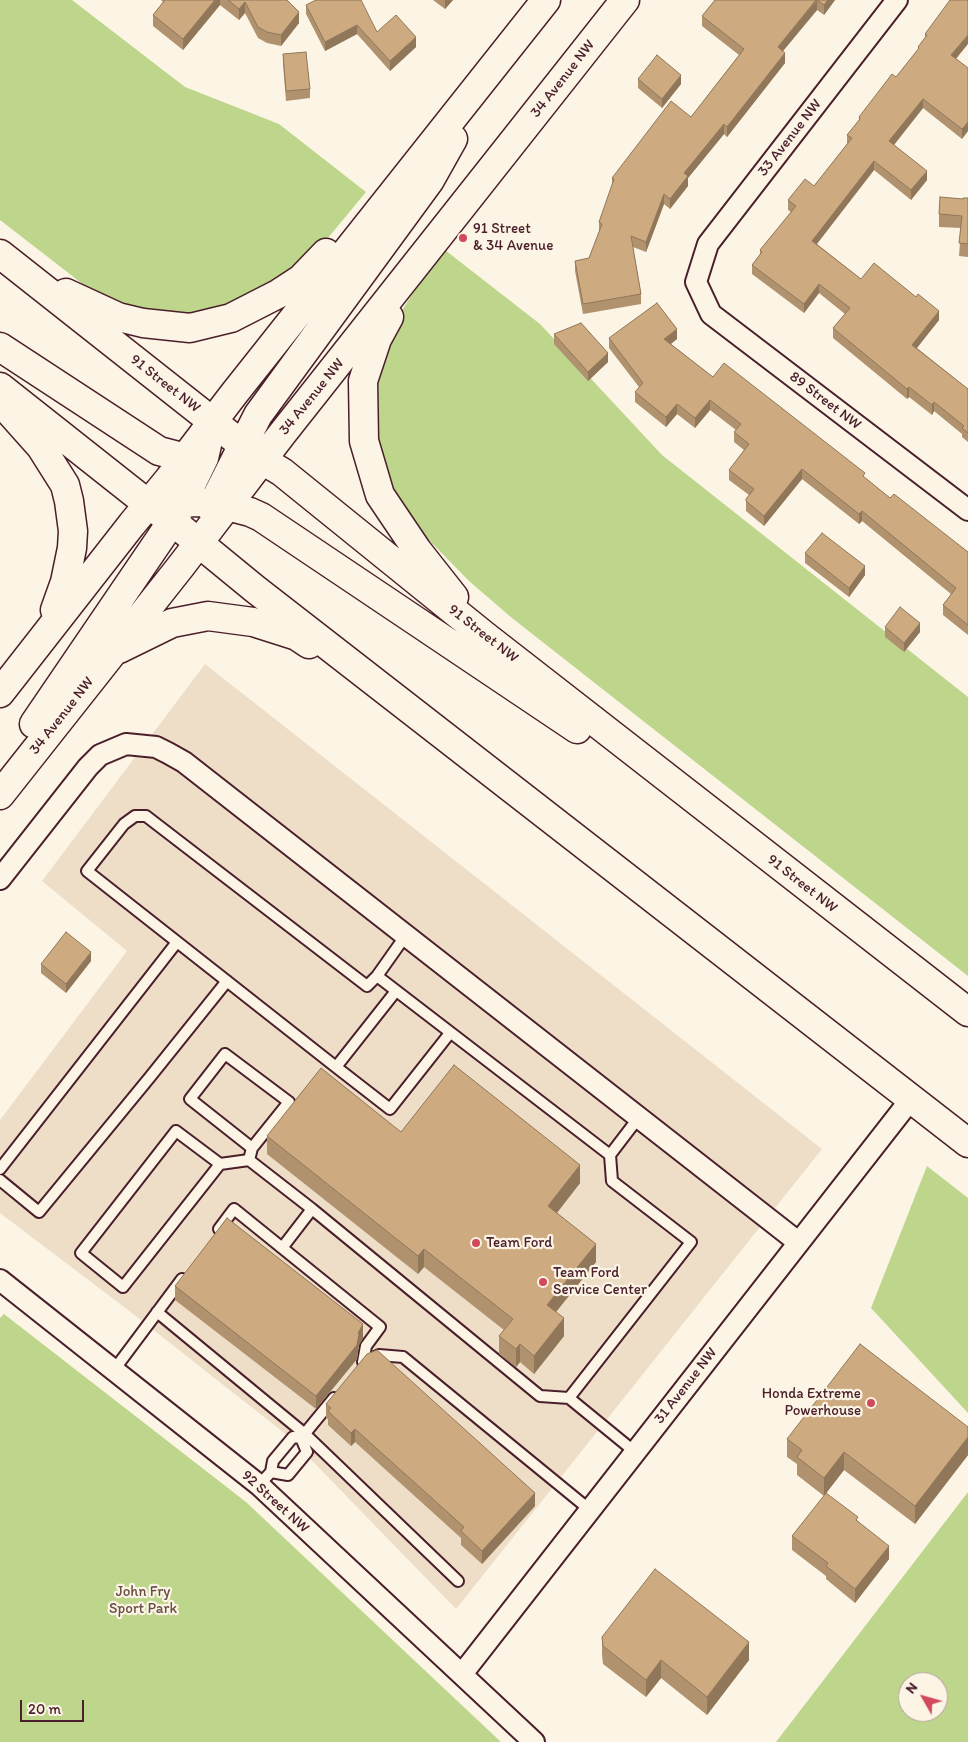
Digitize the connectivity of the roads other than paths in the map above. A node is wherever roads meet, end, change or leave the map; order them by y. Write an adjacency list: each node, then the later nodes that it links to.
1 (546, 0): 4 (main road)
2 (625, 0): 6 (main road, 34 Avenue NW)
3 (897, 0): 8 (street, 33 Avenue NW)
4 (496, 64): 7 (main road); 12 (main road); 13 (main road)
5 (0, 254): 7 (main road, 91 Street NW)
6 (420, 260): 13 (main road, 34 Avenue NW); 21 (main road)
7 (26, 274): 12 (main road, 91 Street NW)
8 (696, 282): 17 (street, 89 Street NW)
9 (0, 346): 14 (main road)
10 (0, 388): 15 (main road)
11 (0, 401): 20 (main road)
12 (213, 422): 13 (main road, 91 Street NW); 14 (main road)
13 (246, 454): 14 (main road); 16 (main road, 34 Avenue NW); 21 (main road, 91 Street NW)
14 (195, 458): 15 (main road); 18 (main road)
15 (148, 504): 18 (main road); 20 (main road)
16 (219, 505): 18 (main road); 19 (main road, 34 Avenue NW); 28 (main road)
17 (968, 510)
18 (178, 512): 19 (main road); 25 (main road)
19 (199, 542): 22 (main road, 34 Avenue NW); 24 (main road)
20 (48, 631): 23 (main road)
21 (485, 636): 28 (main road, 91 Street NW)
22 (111, 653): 24 (main road); 26 (main road, 34 Avenue NW)
23 (0, 693)
24 (406, 706): 37 (main road)
25 (0, 775)
26 (0, 795)
27 (0, 879): 29 (street)
28 (802, 884): 34 (main road, 91 Street NW)
29 (406, 936): 31 (lane); 38 (street)
30 (177, 942): 31 (lane); 32 (lane); 44 (lane)
31 (378, 976): 33 (lane)
32 (227, 981): 36 (lane); 45 (lane)
33 (396, 991): 35 (lane); 36 (lane)
34 (968, 1012)
35 (450, 1033): 36 (lane); 41 (lane)
36 (336, 1067)
37 (911, 1099): 39 (main road); 48 (street, 31 Avenue NW)
38 (639, 1118): 41 (lane); 48 (street)
39 (968, 1143)
40 (252, 1148): 40 (lane); 42 (lane)
41 (610, 1155): 55 (lane)
42 (250, 1160): 43 (lane); 46 (lane)
43 (220, 1164): 43 (lane)
44 (0, 1169)
45 (0, 1180)
46 (312, 1209): 49 (lane); 55 (lane)
47 (210, 1241): 49 (lane)
48 (798, 1242): 57 (street, 31 Avenue NW)
49 (282, 1248): 59 (lane)
50 (187, 1273): 52 (lane)
51 (0, 1280): 53 (street, 92 Street NW)
52 (157, 1312): 53 (lane); 56 (lane)
53 (114, 1370): 58 (street, 92 Street NW)
54 (340, 1391): 56 (lane)
55 (569, 1398): 57 (lane)
56 (303, 1436): 58 (lane); 58 (lane); 60 (lane)
57 (635, 1452): 59 (street, 31 Avenue NW)
58 (265, 1478): 61 (street, 92 Street NW)
59 (590, 1510): 61 (street, 31 Avenue NW)
60 (458, 1582)
61 (462, 1674): 62 (street, 92 Street NW)
62 (534, 1742)

